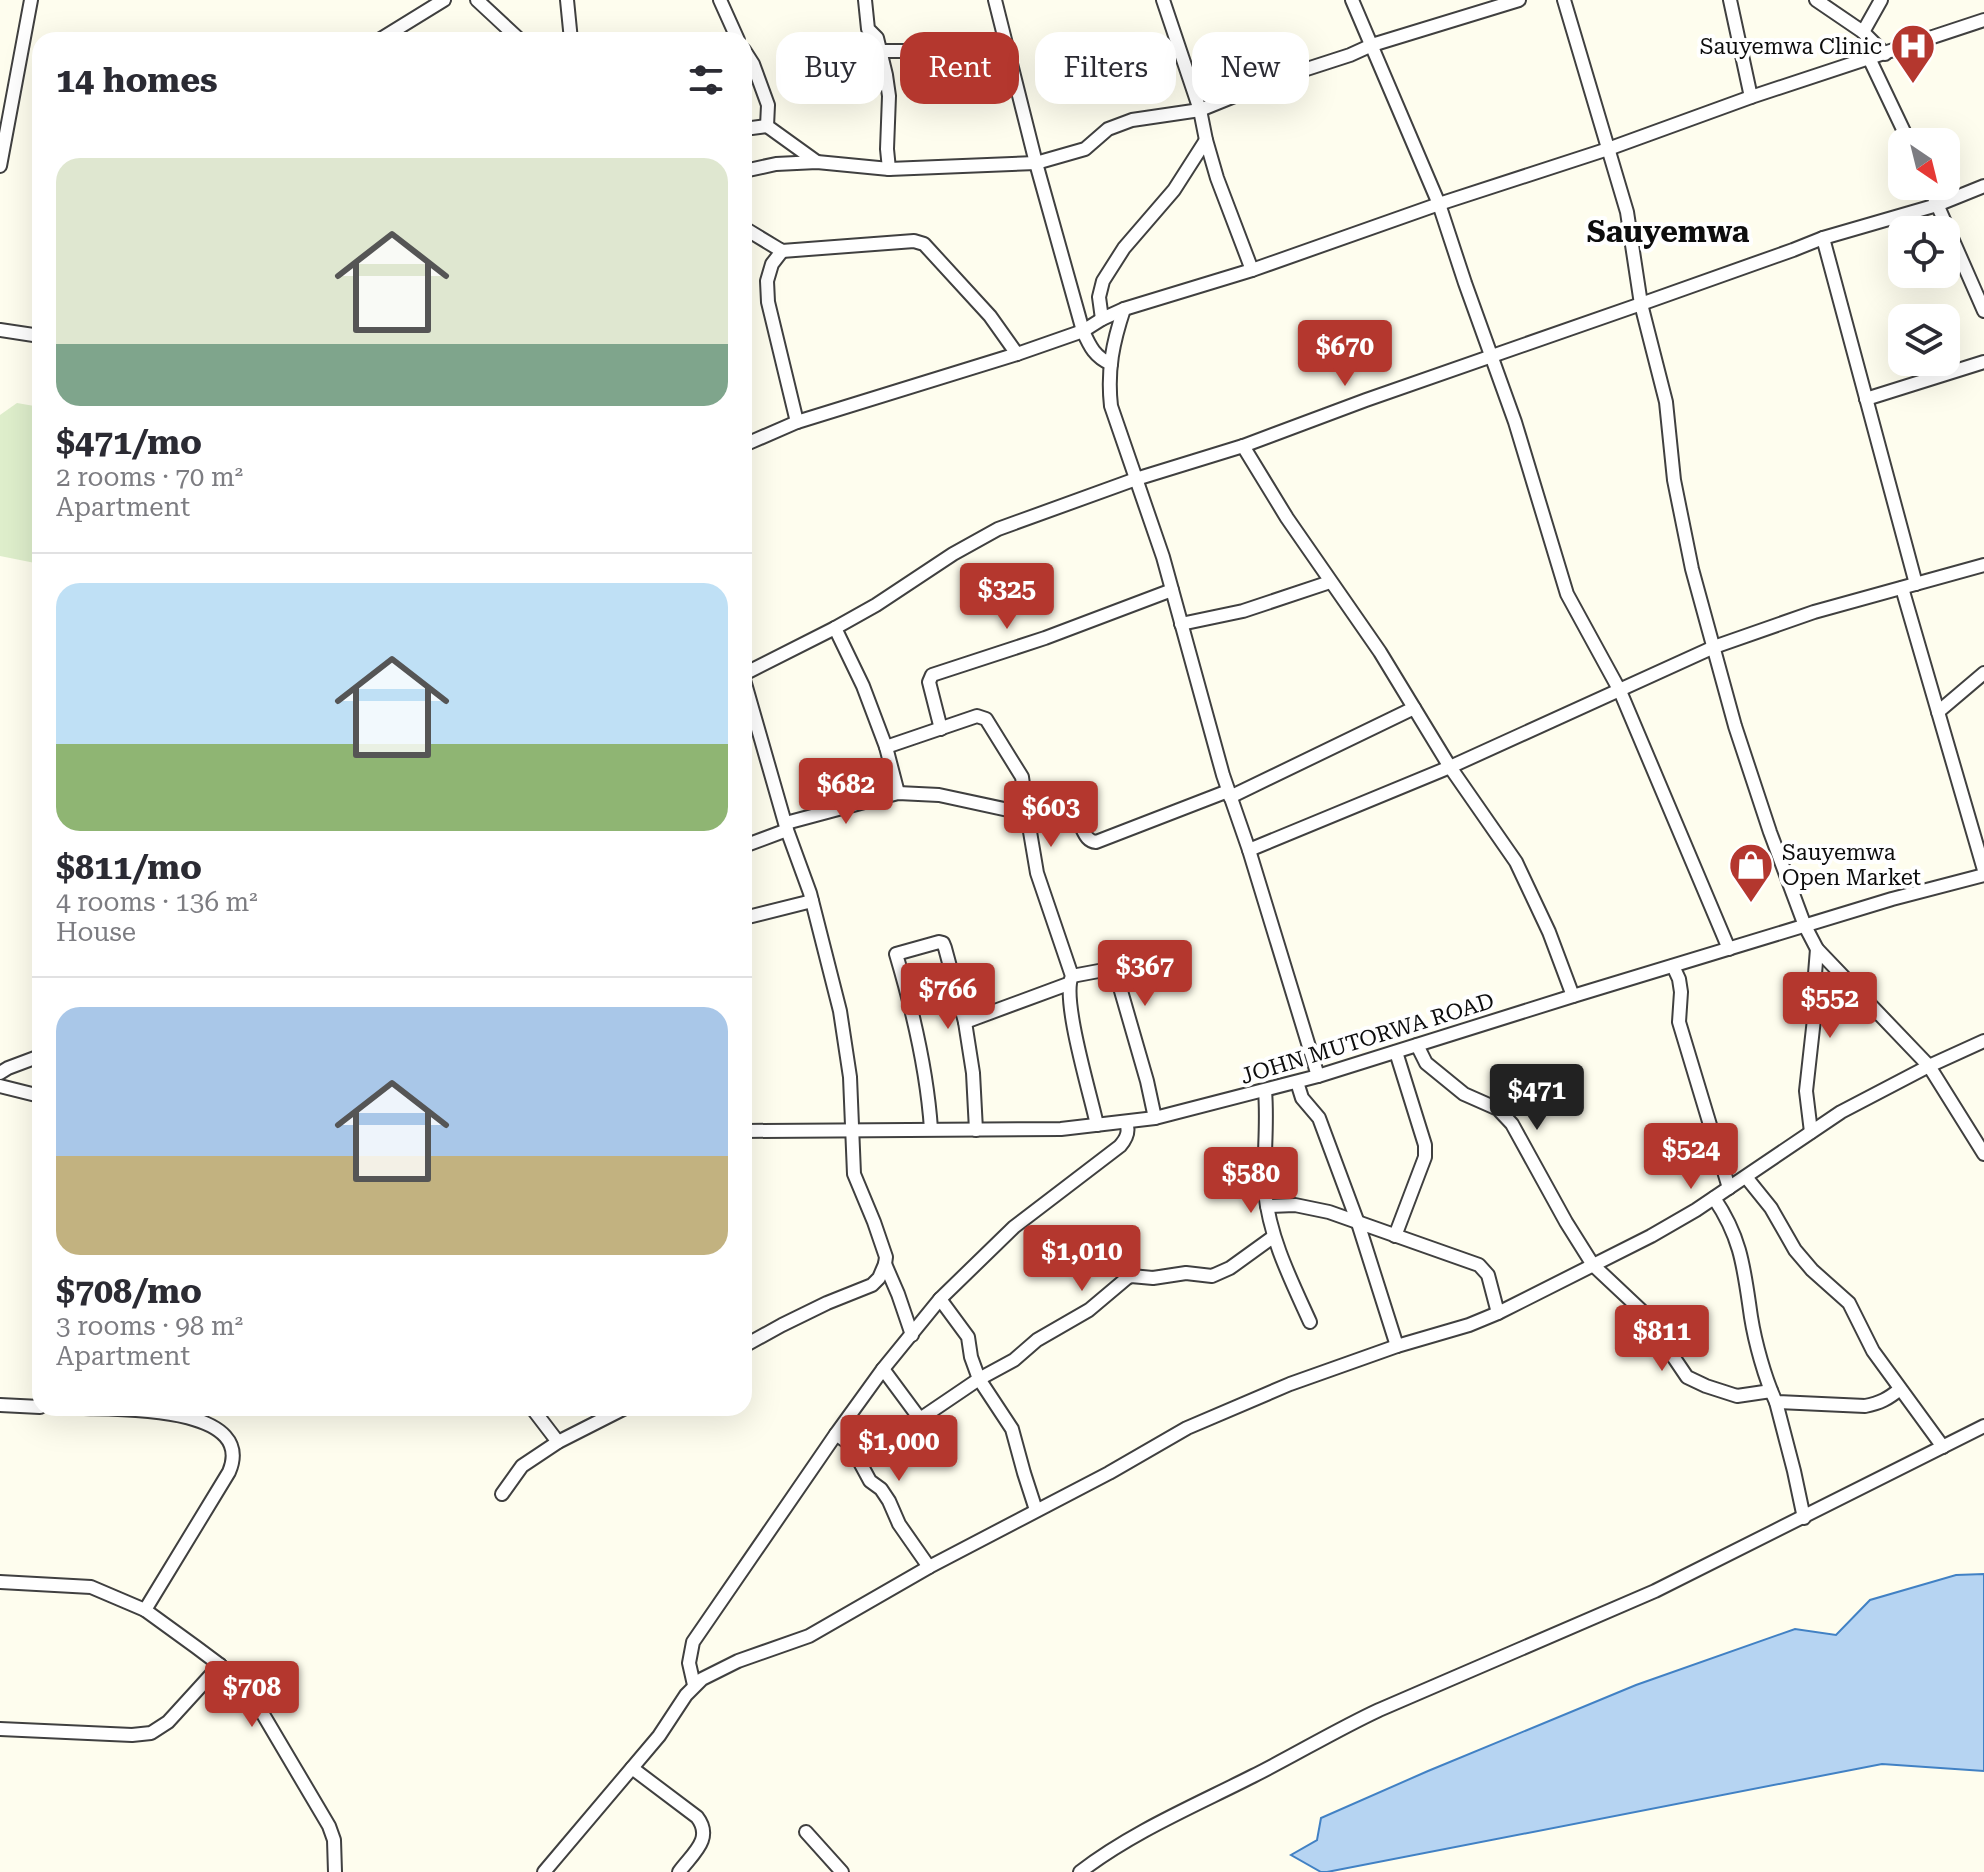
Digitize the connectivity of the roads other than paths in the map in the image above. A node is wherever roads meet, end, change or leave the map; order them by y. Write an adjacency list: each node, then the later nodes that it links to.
1 (31, 0): 38 (street)
2 (444, 0): 16 (street)
3 (477, 0): 17 (street)
4 (567, 0): 18 (street)
5 (720, 0): 19 (street)
6 (865, 0): 20 (street)
7 (995, 0): 21 (street)
8 (1163, 0): 30 (street)
9 (1352, 0): 23 (street)
10 (1519, 0): 23 (street)
11 (1564, 0): 35 (street)
12 (1730, 0): 29 (street)
13 (1816, 0): 22 (street)
14 (1881, 0): 22 (street)
15 (1984, 20): 24 (street)
16 (392, 32)
17 (511, 32)
18 (570, 32)
19 (734, 32)
20 (871, 32)
21 (1003, 32)
22 (1863, 32): 24 (street)
23 (1372, 45): 30 (street); 43 (street)
24 (1885, 54): 25 (street)
25 (1869, 58): 29 (street); 33 (street)
26 (752, 62): 31 (street)
27 (884, 68): 40 (street)
28 (1019, 97): 37 (street)
29 (1751, 97): 35 (street)
30 (1200, 110): 34 (street); 37 (street)
31 (767, 126): 32 (street); 36 (street)
32 (752, 128)
33 (1902, 128)
34 (1206, 140): 48 (street); 52 (street)
35 (1608, 149): 43 (street); 49 (street)
36 (817, 162): 39 (street); 40 (street)
37 (1036, 163): 40 (street); 54 (street)
38 (0, 166)
39 (752, 169)
40 (889, 169)
41 (1984, 186): 44 (street)
42 (1935, 200): 44 (street)
43 (1439, 204): 48 (street); 57 (street)
44 (1937, 205): 46 (street); 51 (street)
45 (752, 233): 47 (street)
46 (1823, 238): 49 (street); 60 (street)
47 (782, 251): 56 (street); 61 (street)
48 (1252, 270): 50 (street)
49 (1641, 304): 57 (street); 72 (street)
50 (1124, 309): 52 (street); 59 (street)
51 (1984, 311)
52 (1102, 319): 54 (street)
53 (0, 330): 55 (street)
54 (1083, 331): 56 (street); 59 (street)
55 (32, 335)
56 (1017, 354): 61 (street)
57 (1492, 356): 63 (street); 75 (street)
58 (1984, 362): 60 (street)
59 (1111, 364): 64 (street)
60 (1866, 399): 67 (street)
61 (797, 422): 62 (street)
62 (752, 442)
63 (1243, 446): 64 (street); 66 (street)
64 (1136, 479): 69 (street); 71 (street)
65 (1984, 565): 67 (street)
66 (1330, 582): 70 (street); 77 (street)
67 (1916, 584): 68 (street)
68 (1902, 588): 72 (street); 78 (street)
69 (1172, 590): 70 (street); 79 (street)
70 (1181, 624): 83 (street)
71 (835, 628): 73 (street); 80 (street)
72 (1714, 647): 75 (street); 91 (street)
73 (752, 673)
74 (1984, 673): 78 (street)
75 (1620, 691): 81 (street); 92 (street)
76 (752, 705): 85 (street)
77 (1414, 708): 81 (street); 83 (street)
78 (1938, 712): 88 (street)
79 (941, 729): 80 (street); 84 (street)
80 (886, 747): 82 (street)
81 (1450, 767): 87 (street); 96 (street)
82 (898, 793): 84 (street); 85 (street)
83 (1229, 794): 84 (street); 87 (street)
84 (1027, 814): 95 (street)
85 (786, 826): 86 (street); 89 (street)
86 (752, 842)
87 (1249, 850): 104 (street)
88 (1984, 873): 91 (street, JOHN MUTORWA ROAD)
89 (812, 901): 90 (street); 113 (street)
90 (752, 913)
91 (1805, 926): 92 (street, JOHN MUTORWA ROAD); 93 (street)
92 (1729, 949): 94 (street, JOHN MUTORWA ROAD)
93 (1817, 949): 102 (street); 116 (street)
94 (1673, 966): 96 (street, JOHN MUTORWA ROAD); 119 (street)
95 (1070, 980): 97 (street); 109 (street); 111 (street)
96 (1573, 996): 99 (street, JOHN MUTORWA ROAD)
97 (965, 1022): 112 (street); 114 (street)
98 (1984, 1041): 102 (street)
99 (1417, 1045): 100 (street, JOHN MUTORWA ROAD); 126 (street)
100 (1396, 1052): 104 (street, JOHN MUTORWA ROAD); 123 (street)
101 (32, 1059): 103 (street)
102 (1929, 1066): 116 (street); 117 (street)
103 (0, 1073)
104 (1318, 1076): 105 (street, JOHN MUTORWA ROAD)
105 (1297, 1082): 107 (street, JOHN MUTORWA ROAD); 122 (street)
106 (0, 1086): 108 (street)
107 (1265, 1091): 109 (street, JOHN MUTORWA ROAD); 121 (street)
108 (32, 1094)
109 (1155, 1118): 110 (street, JOHN MUTORWA ROAD)
110 (1126, 1123): 111 (street, JOHN MUTORWA ROAD); 127 (street)
111 (1097, 1125): 114 (street, JOHN MUTORWA ROAD)
112 (931, 1129): 113 (street, JOHN MUTORWA ROAD); 114 (street, JOHN MUTORWA ROAD)
113 (853, 1130): 115 (street, JOHN MUTORWA ROAD); 125 (street)
114 (976, 1130)
115 (752, 1131)
116 (1811, 1132): 118 (street)
117 (1984, 1154)
118 (1746, 1177): 119 (street); 135 (street)
119 (1729, 1188): 120 (street)
120 (1714, 1198): 126 (street); 136 (street)
121 (1267, 1206): 122 (street); 124 (street)
122 (1358, 1223): 123 (street); 132 (street)
123 (1395, 1236): 128 (street)
124 (1273, 1237): 129 (street); 134 (street)
125 (885, 1264): 130 (street); 131 (street)
126 (1593, 1265): 128 (street); 136 (street)
127 (940, 1299): 130 (street); 134 (street)
128 (1498, 1313): 132 (street)
129 (1310, 1322)
130 (912, 1335): 133 (street)
131 (752, 1342)
132 (1397, 1346): 147 (street)
133 (883, 1369): 134 (street); 143 (street)
134 (979, 1379): 147 (street)
135 (1900, 1389): 136 (street); 145 (street)
136 (1773, 1396): 148 (street)
137 (0, 1405): 138 (street)
138 (32, 1407)
139 (181, 1416): 151 (street)
140 (538, 1416): 144 (street)
141 (609, 1416): 144 (street)
142 (1984, 1426): 145 (street)
143 (836, 1434): 149 (street); 153 (street)
144 (558, 1442): 146 (street)
145 (1943, 1447): 148 (street)
146 (502, 1494)
147 (1036, 1510): 149 (street)
148 (1804, 1518): 161 (street)
149 (929, 1567): 153 (street)
150 (0, 1582): 151 (street)
151 (145, 1610): 152 (street)
152 (220, 1665): 154 (street); 157 (street)
153 (694, 1685): 155 (street)
154 (0, 1729)
155 (632, 1768): 158 (street); 159 (street)
156 (806, 1832): 160 (street)
157 (335, 1872)
158 (544, 1872)
159 (679, 1872)
160 (842, 1872)
161 (1080, 1872)

